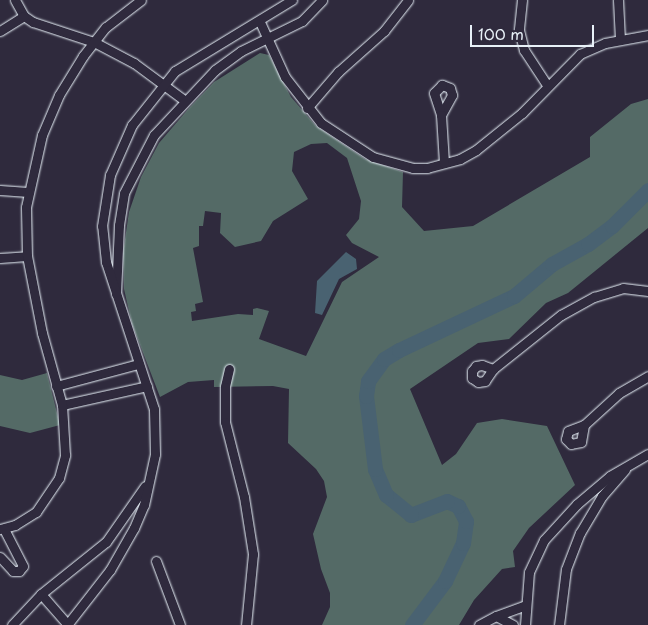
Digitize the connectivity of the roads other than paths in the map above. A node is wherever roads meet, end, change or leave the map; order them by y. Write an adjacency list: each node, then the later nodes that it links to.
1 (15, 0): 8 (street)
2 (141, 0): 14 (street)
3 (292, 0): 9 (street)
4 (322, 0): 12 (street)
5 (408, 0): 18 (street)
6 (522, 0): 16 (street)
7 (618, 0): 13 (street)
8 (24, 16): 10 (street); 14 (street)
9 (260, 22): 12 (street); 15 (street)
10 (0, 31)
11 (648, 34): 13 (street)
12 (268, 39): 17 (street); 18 (street)
13 (620, 40): 16 (street)
14 (94, 42): 15 (street); 22 (street)
15 (164, 83): 17 (street); 26 (street)
16 (547, 85): 20 (street)
17 (184, 100): 26 (street)
18 (307, 108): 20 (street)
19 (441, 115): 20 (street)
20 (444, 163)
21 (0, 190): 22 (street)
22 (28, 192): 23 (street)
23 (28, 256): 24 (street); 31 (street)
24 (0, 258)
25 (648, 291): 29 (street)
26 (116, 294): 27 (street)
27 (138, 364): 31 (street); 32 (street)
28 (229, 369): 47 (street)
29 (493, 369)
30 (648, 376): 34 (street)
31 (56, 386): 33 (street)
32 (148, 386): 33 (street); 37 (street)
33 (62, 405): 38 (street)
34 (584, 426)
35 (648, 454): 36 (street)
36 (632, 463): 42 (street); 51 (street)
37 (147, 484): 41 (street); 45 (street)
38 (2, 529): 39 (street)
39 (0, 557)
40 (156, 560): 46 (street)
41 (41, 594): 44 (street); 45 (street)
42 (526, 605): 43 (street); 50 (street)
43 (496, 616): 48 (street); 49 (street)
44 (12, 625)
45 (68, 625)
46 (180, 625)
47 (246, 625)
48 (479, 625)
49 (513, 625)
50 (525, 625)
51 (559, 625)

